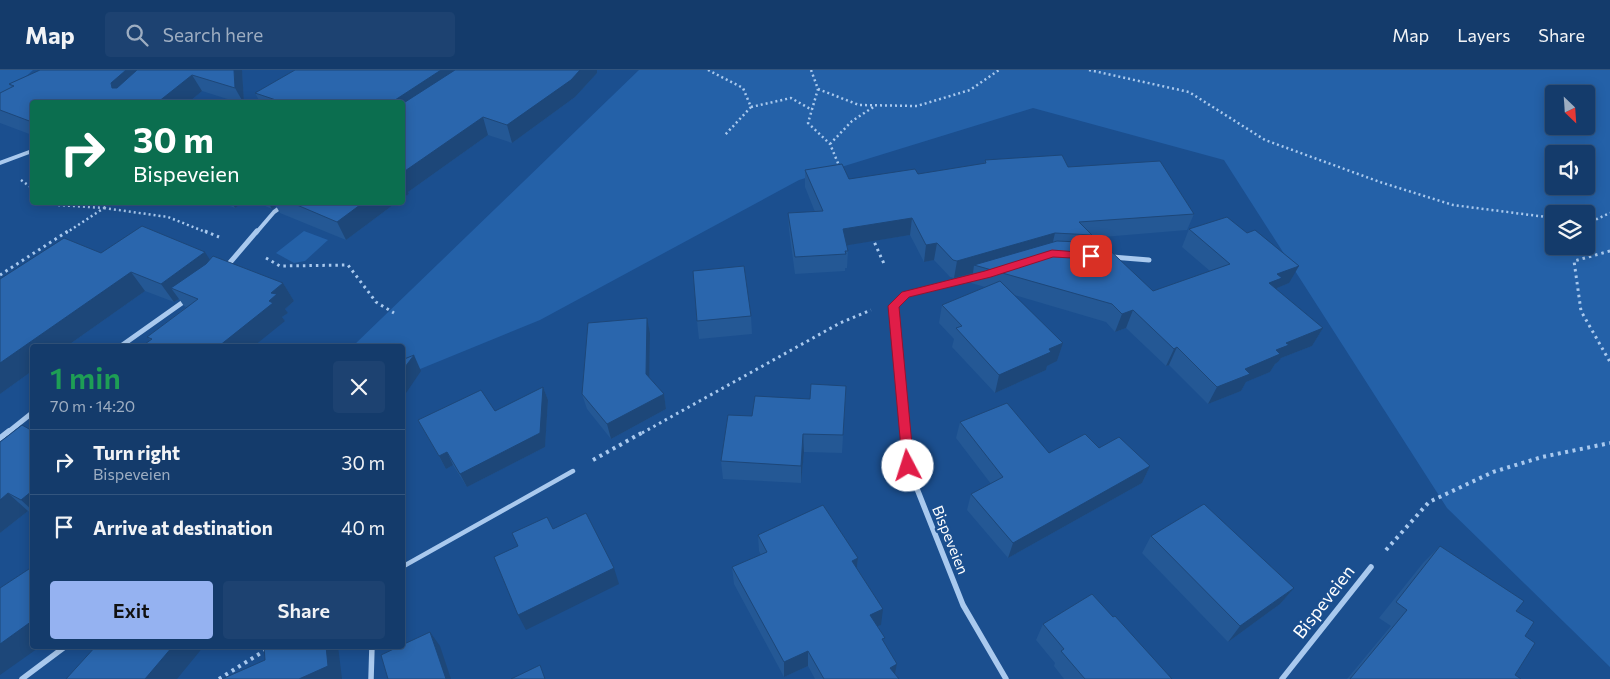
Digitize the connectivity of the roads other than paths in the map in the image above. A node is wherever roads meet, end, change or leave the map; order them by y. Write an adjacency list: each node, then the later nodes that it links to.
1 (30, 152): 2 (street)
2 (0, 163)
3 (284, 205): 6 (street)
4 (1100, 257): 5 (street)
5 (1149, 260)
6 (221, 272)
7 (987, 274): 19 (street, Bispeveien)
8 (192, 295): 9 (street)
9 (124, 344)
10 (30, 415): 11 (street)
11 (0, 438)
12 (573, 471): 13 (lane)
13 (405, 565)
14 (1371, 567): 20 (street, Bispeveien)
15 (62, 649): 17 (street)
16 (372, 649): 18 (street)
17 (22, 679)
18 (371, 679)
19 (1006, 679)
20 (1282, 679)

